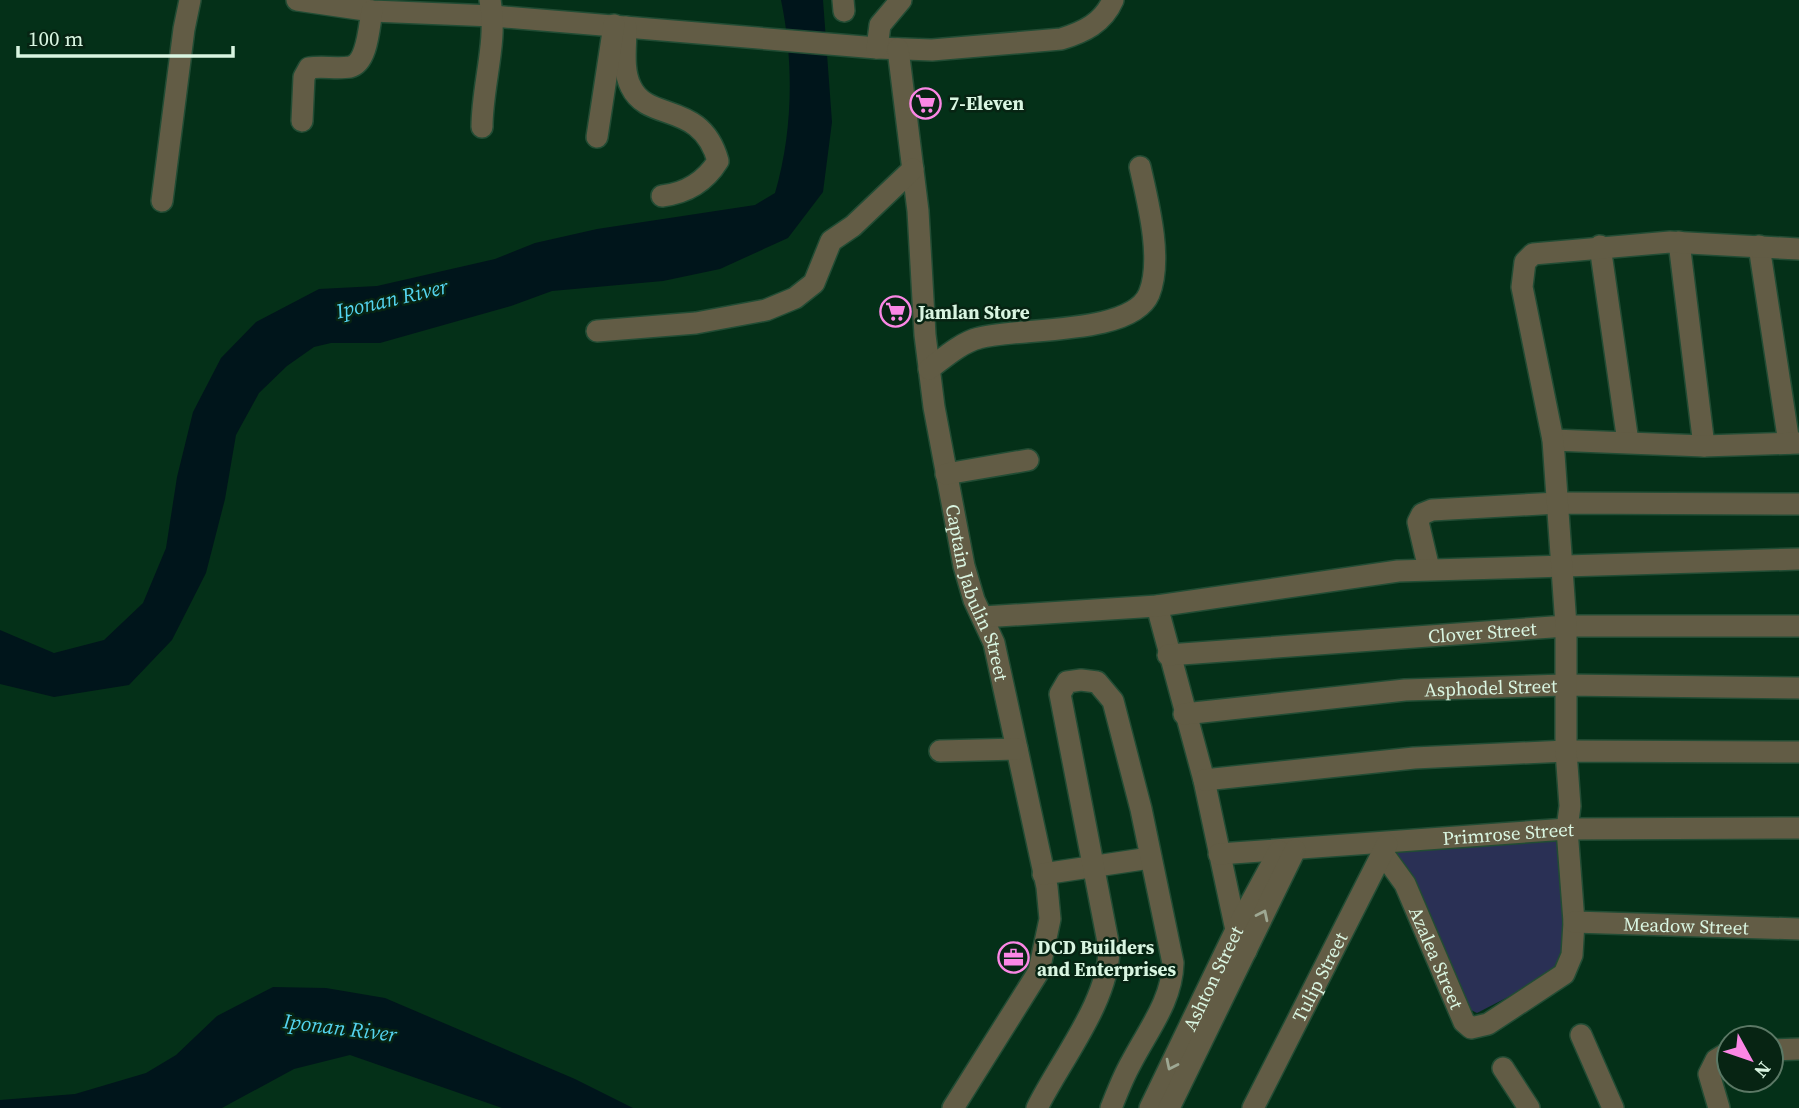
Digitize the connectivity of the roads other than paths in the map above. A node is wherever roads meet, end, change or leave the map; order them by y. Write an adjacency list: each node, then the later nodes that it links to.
1 (191, 0): 16 (street)
2 (297, 0): 6 (street)
3 (901, 0): 8 (street)
4 (1113, 0): 9 (street)
5 (491, 8): 6 (street); 7 (street); 11 (street)
6 (372, 11): 10 (street)
7 (620, 26): 8 (street); 12 (street); 15 (street)
8 (867, 47): 9 (street)
9 (898, 49): 14 (street, Captain Jabulin Street)
10 (302, 121)
11 (482, 127)
12 (597, 137)
13 (1140, 167): 22 (street)
14 (913, 169): 21 (street); 22 (street, Captain Jabulin Street)
15 (662, 195)
16 (162, 201)
17 (1679, 242): 18 (street); 19 (street); 26 (street)
18 (1600, 246): 23 (street); 24 (street)
19 (1759, 246): 20 (street); 25 (street)
20 (1799, 249)
21 (597, 331)
22 (929, 369): 28 (street, Captain Jabulin Street)
23 (1553, 440): 24 (street); 29 (street)
24 (1628, 442): 26 (street)
25 (1794, 443): 26 (street)
26 (1704, 446)
27 (1028, 460): 28 (street)
28 (946, 474): 35 (street, Captain Jabulin Street)
29 (1558, 503): 30 (street); 32 (street); 33 (street)
30 (1799, 504)
31 (1799, 559): 32 (street)
32 (1563, 564): 33 (street); 36 (street)
33 (1429, 569): 34 (street)
34 (1157, 606): 35 (street); 38 (street)
35 (983, 617): 42 (street, Captain Jabulin Street)
36 (1566, 626): 37 (street, Clover Street); 38 (street, Clover Street); 39 (street)
37 (1799, 626)
38 (1168, 655): 41 (street)
39 (1565, 685): 40 (street, Asphodel Street); 41 (street, Asphodel Street); 44 (street)
40 (1799, 688)
41 (1184, 714): 46 (street)
42 (1017, 749): 43 (street); 54 (street, Captain Jabulin Street)
43 (940, 751)
44 (1566, 751): 45 (street); 46 (street); 48 (street)
45 (1799, 752)
46 (1204, 780): 51 (street)
47 (1799, 828): 48 (street, Primrose Street)
48 (1567, 829): 49 (street, Primrose Street); 55 (street)
49 (1385, 849): 50 (street, Primrose Street); 55 (street, Azalea Street); 67 (street, Tulip Street)
50 (1287, 851): 51 (street, Primrose Street); 57 (street, Ashton Street); 58 (street, Ashton Street, one-way to 50)
51 (1219, 854): 57 (street)
52 (1150, 858): 53 (street); 53 (street); 64 (street)
53 (1094, 868): 54 (street); 63 (street)
54 (1043, 874): 62 (street, Captain Jabulin Street)
55 (1574, 922): 56 (street, Meadow Street)
56 (1799, 929)
57 (1236, 930): 58 (street); 65 (street, Ashton Street, one-way to 65)
58 (1246, 951): 66 (street, Ashton Street)
59 (1581, 1035): 69 (street)
60 (1715, 1062): 70 (street)
61 (1503, 1068): 68 (street)
62 (954, 1108)
63 (1037, 1108)
64 (1111, 1108)
65 (1150, 1108)
66 (1169, 1108)
67 (1252, 1108)
68 (1529, 1108)
69 (1613, 1108)
70 (1719, 1108)

